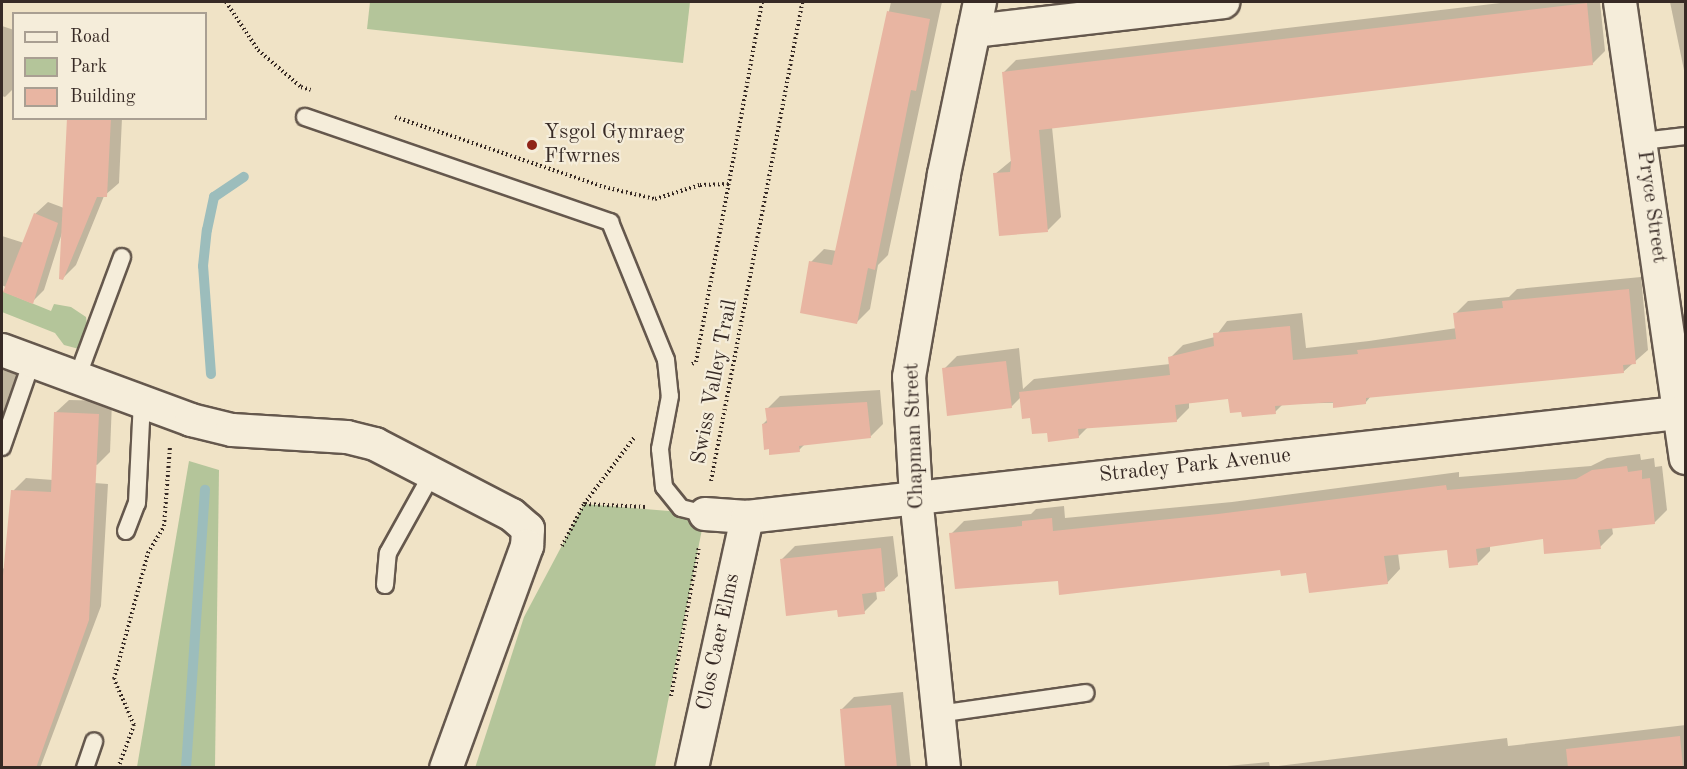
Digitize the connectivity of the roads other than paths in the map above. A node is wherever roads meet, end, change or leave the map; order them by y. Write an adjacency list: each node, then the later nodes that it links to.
1 (1223, 2): 3 (street)
2 (1620, 2): 6 (street, Pryce Street)
3 (977, 16): 16 (street, Chapman Street)
4 (305, 117): 17 (lane)
5 (1686, 136): 6 (lane)
6 (1642, 141): 12 (street, Pryce Street)
7 (122, 257): 10 (lane)
8 (2, 350): 9 (street)
9 (32, 361): 10 (street); 13 (lane)
10 (77, 378): 11 (street)
11 (142, 402): 15 (street); 19 (lane)
12 (1683, 412): 14 (street, Pryce Street); 16 (street, Stradey Park Avenue)
13 (2, 447)
14 (1686, 458)
15 (432, 474): 20 (lane); 25 (street)
16 (916, 497): 18 (street, Stradey Park Avenue); 22 (street, Chapman Street)
17 (693, 511): 18 (street, Stradey Park Avenue)
18 (747, 517): 26 (street, Clos Caer Elms)
19 (126, 531)
20 (385, 585)
21 (1086, 693): 22 (lane)
22 (938, 714): 27 (street, Chapman Street)
23 (94, 742): 24 (lane)
24 (85, 768)
25 (446, 768)
26 (692, 768)
27 (944, 768)

